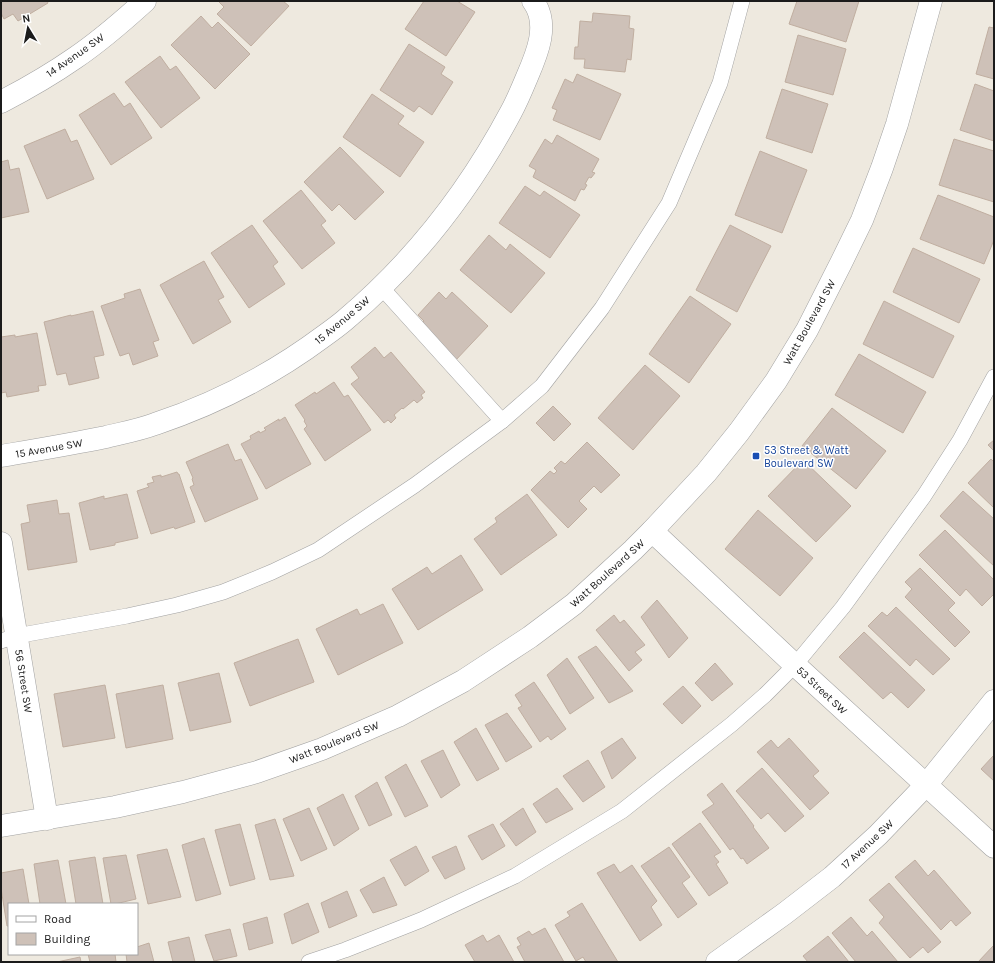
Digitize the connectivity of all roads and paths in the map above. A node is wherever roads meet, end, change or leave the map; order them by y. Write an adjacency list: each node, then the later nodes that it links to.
1 (145, 1): 5 (street, 14 Avenue SW)
2 (742, 1): 8 (lane)
3 (931, 1): 10 (street, Watt Boulevard SW)
4 (536, 8): 6 (street, 15 Avenue SW)
5 (1, 102)
6 (381, 287): 8 (lane); 9 (street, 15 Avenue SW)
7 (994, 377): 13 (lane)
8 (502, 421): 12 (lane)
9 (1, 456)
10 (652, 531): 13 (street, 53 Street SW); 16 (street, Watt Boulevard SW)
11 (1, 543): 12 (street, 56 Street SW)
12 (9, 638): 16 (street, 56 Street SW)
13 (795, 665): 15 (street, 53 Street SW); 19 (lane)
14 (994, 701): 15 (street, 17 Avenue SW)
15 (926, 785): 18 (street, 53 Street SW); 20 (street, 17 Avenue SW)
16 (46, 819): 17 (street, Watt Boulevard SW)
17 (1, 826)
18 (994, 846)
19 (313, 962)
20 (716, 962)

